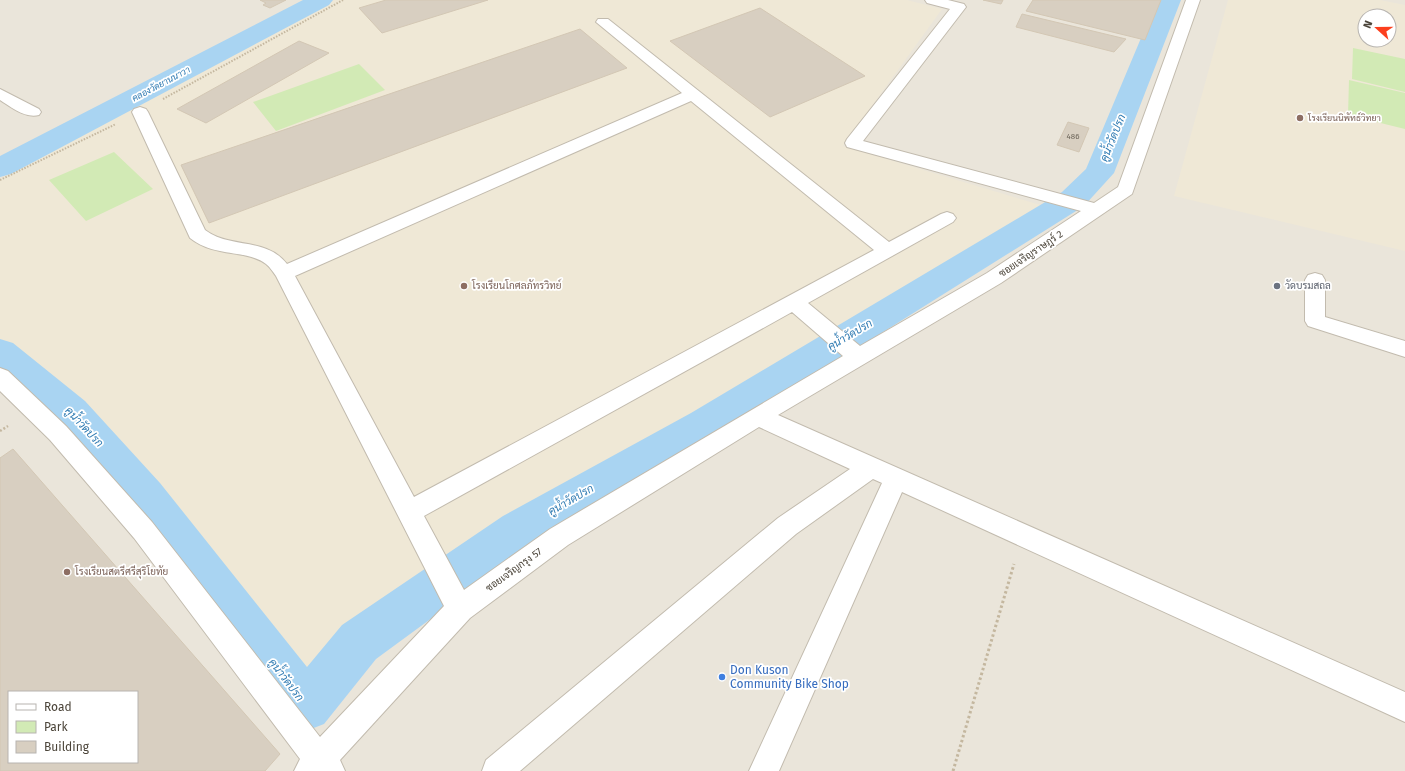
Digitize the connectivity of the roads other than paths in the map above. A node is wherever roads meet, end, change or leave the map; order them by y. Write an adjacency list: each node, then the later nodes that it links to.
1 (932, 0): 8 (street)
2 (1193, 0): 8 (street, ซอยเจริญราษฎร์ 2)
3 (603, 22): 5 (street)
4 (0, 94): 6 (street)
5 (693, 94): 10 (street); 11 (street)
6 (33, 112)
7 (140, 112): 11 (street)
8 (1090, 208): 15 (street, ซอยเจริญราษฎร์ 2)
9 (946, 218): 10 (street)
10 (888, 251): 13 (street)
11 (284, 272): 20 (street)
12 (1315, 280): 14 (street)
13 (794, 302): 15 (street); 20 (street)
14 (1405, 349)
15 (854, 353): 17 (street, ซอยเจริญราษฎร์ 2)
16 (0, 377): 23 (street)
17 (759, 417): 18 (street); 21 (street, ซอยเจริญกรุง 57)
18 (870, 467): 19 (street); 24 (street)
19 (896, 478): 22 (street); 25 (street)
20 (409, 512): 21 (street)
21 (457, 603): 23 (street, ซอยเจริญกรุง 57)
22 (1405, 707)
23 (319, 767)
24 (497, 771)
25 (764, 771)

